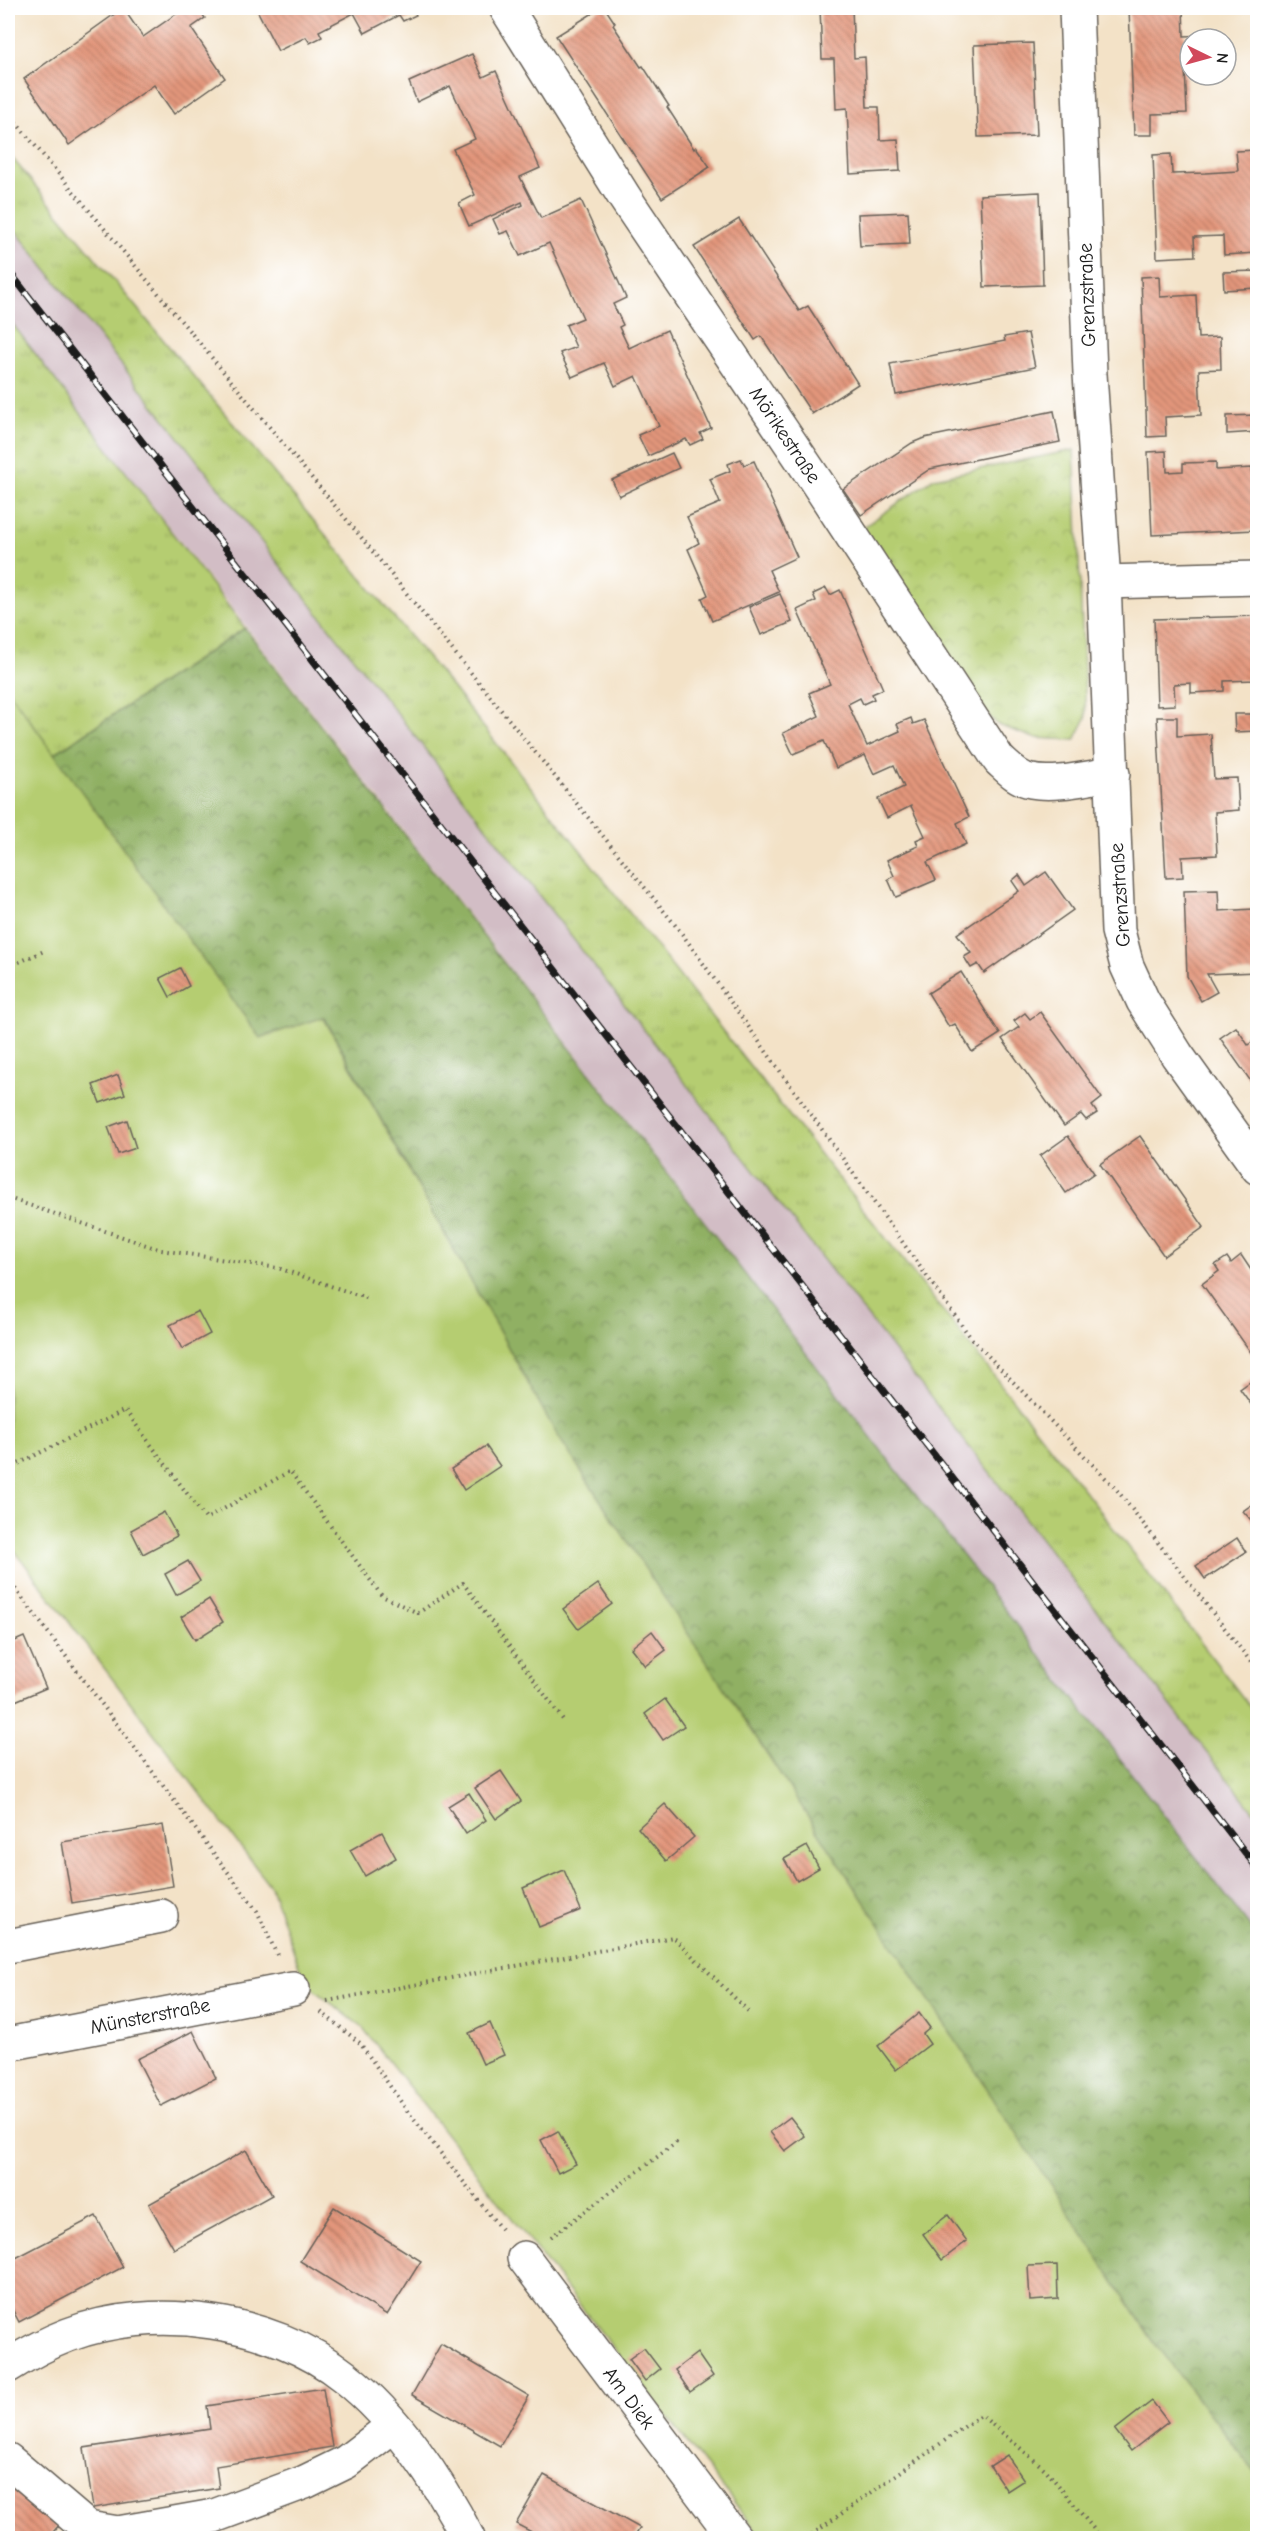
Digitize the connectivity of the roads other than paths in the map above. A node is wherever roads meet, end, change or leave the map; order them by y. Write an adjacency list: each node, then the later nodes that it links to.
1 (506, 8): 5 (street, Mörikestraße)
2 (1076, 8): 4 (street, Grenzstraße)
3 (1257, 578): 4 (street)
4 (1104, 582): 5 (street, Grenzstraße)
5 (1113, 774): 6 (street, Grenzstraße)
6 (1257, 1168)
7 (161, 1916): 8 (street)
8 (8, 1946)
9 (302, 1996): 10 (street, Münsterstraße)
10 (8, 2044)
11 (524, 2258): 16 (street, Am Diek)
12 (8, 2366): 13 (street)
13 (393, 2426): 14 (street); 15 (street)
14 (8, 2460)
15 (468, 2538)
16 (735, 2538)

